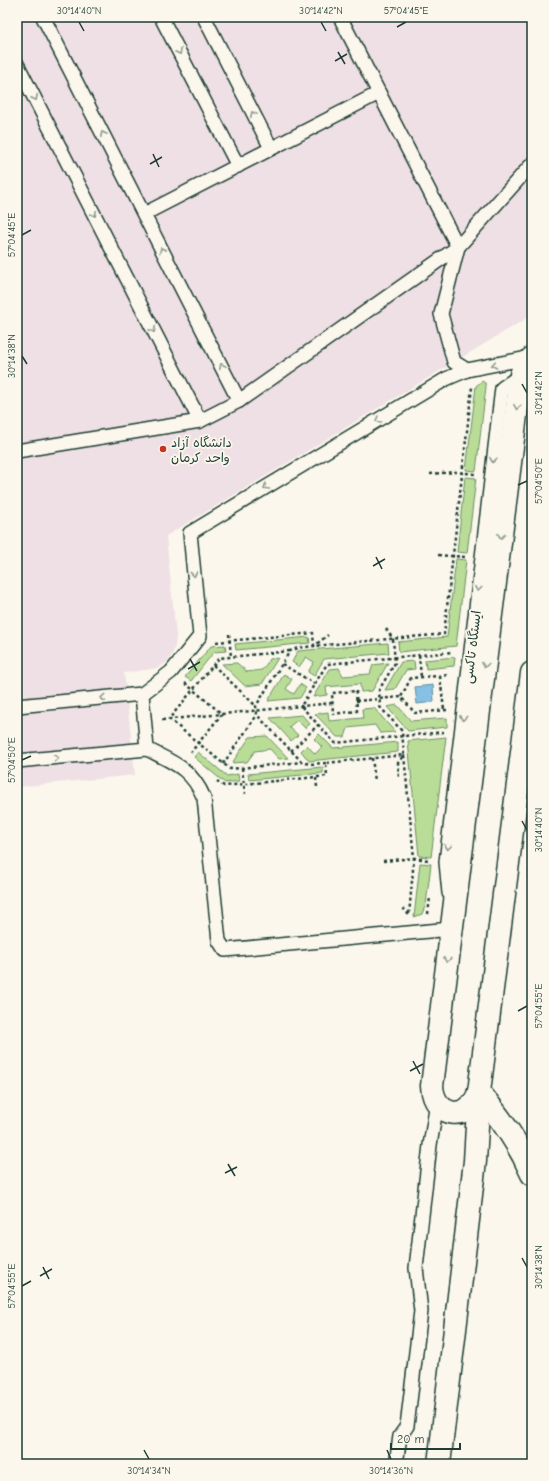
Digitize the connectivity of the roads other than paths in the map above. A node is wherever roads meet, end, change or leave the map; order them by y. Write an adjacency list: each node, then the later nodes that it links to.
1 (43, 17): 10 (lane, one-way to 1)
2 (161, 17): 9 (lane, one-way to 9)
3 (204, 17): 7 (lane, one-way to 3)
4 (340, 17): 6 (lane)
5 (17, 64): 15 (lane, one-way to 15)
6 (379, 93): 7 (lane); 11 (lane)
7 (271, 148): 9 (lane)
8 (532, 164): 11 (lane)
9 (238, 166): 10 (lane)
10 (144, 214): 14 (lane, one-way to 10)
11 (458, 247): 13 (lane); 14 (lane)
12 (528, 363): 13 (lane, one-way to 13); 23 (street, one-way to 23)
13 (467, 370): 18 (lane, one-way to 18)
14 (239, 401): 15 (lane)
15 (200, 421): 16 (lane)
16 (17, 451)
17 (532, 673): 21 (street)
18 (142, 694): 19 (lane, one-way to 19); 20 (lane)
19 (17, 706)
20 (147, 749): 22 (lane, one-way to 20); 23 (lane)
21 (527, 749): 24 (street)
22 (17, 761)
23 (451, 929): 25 (street, one-way to 25)
24 (479, 1092): 25 (street); 26 (street); 28 (street)
25 (437, 1103): 27 (lane)
26 (532, 1174)
27 (396, 1464)
28 (439, 1464)

